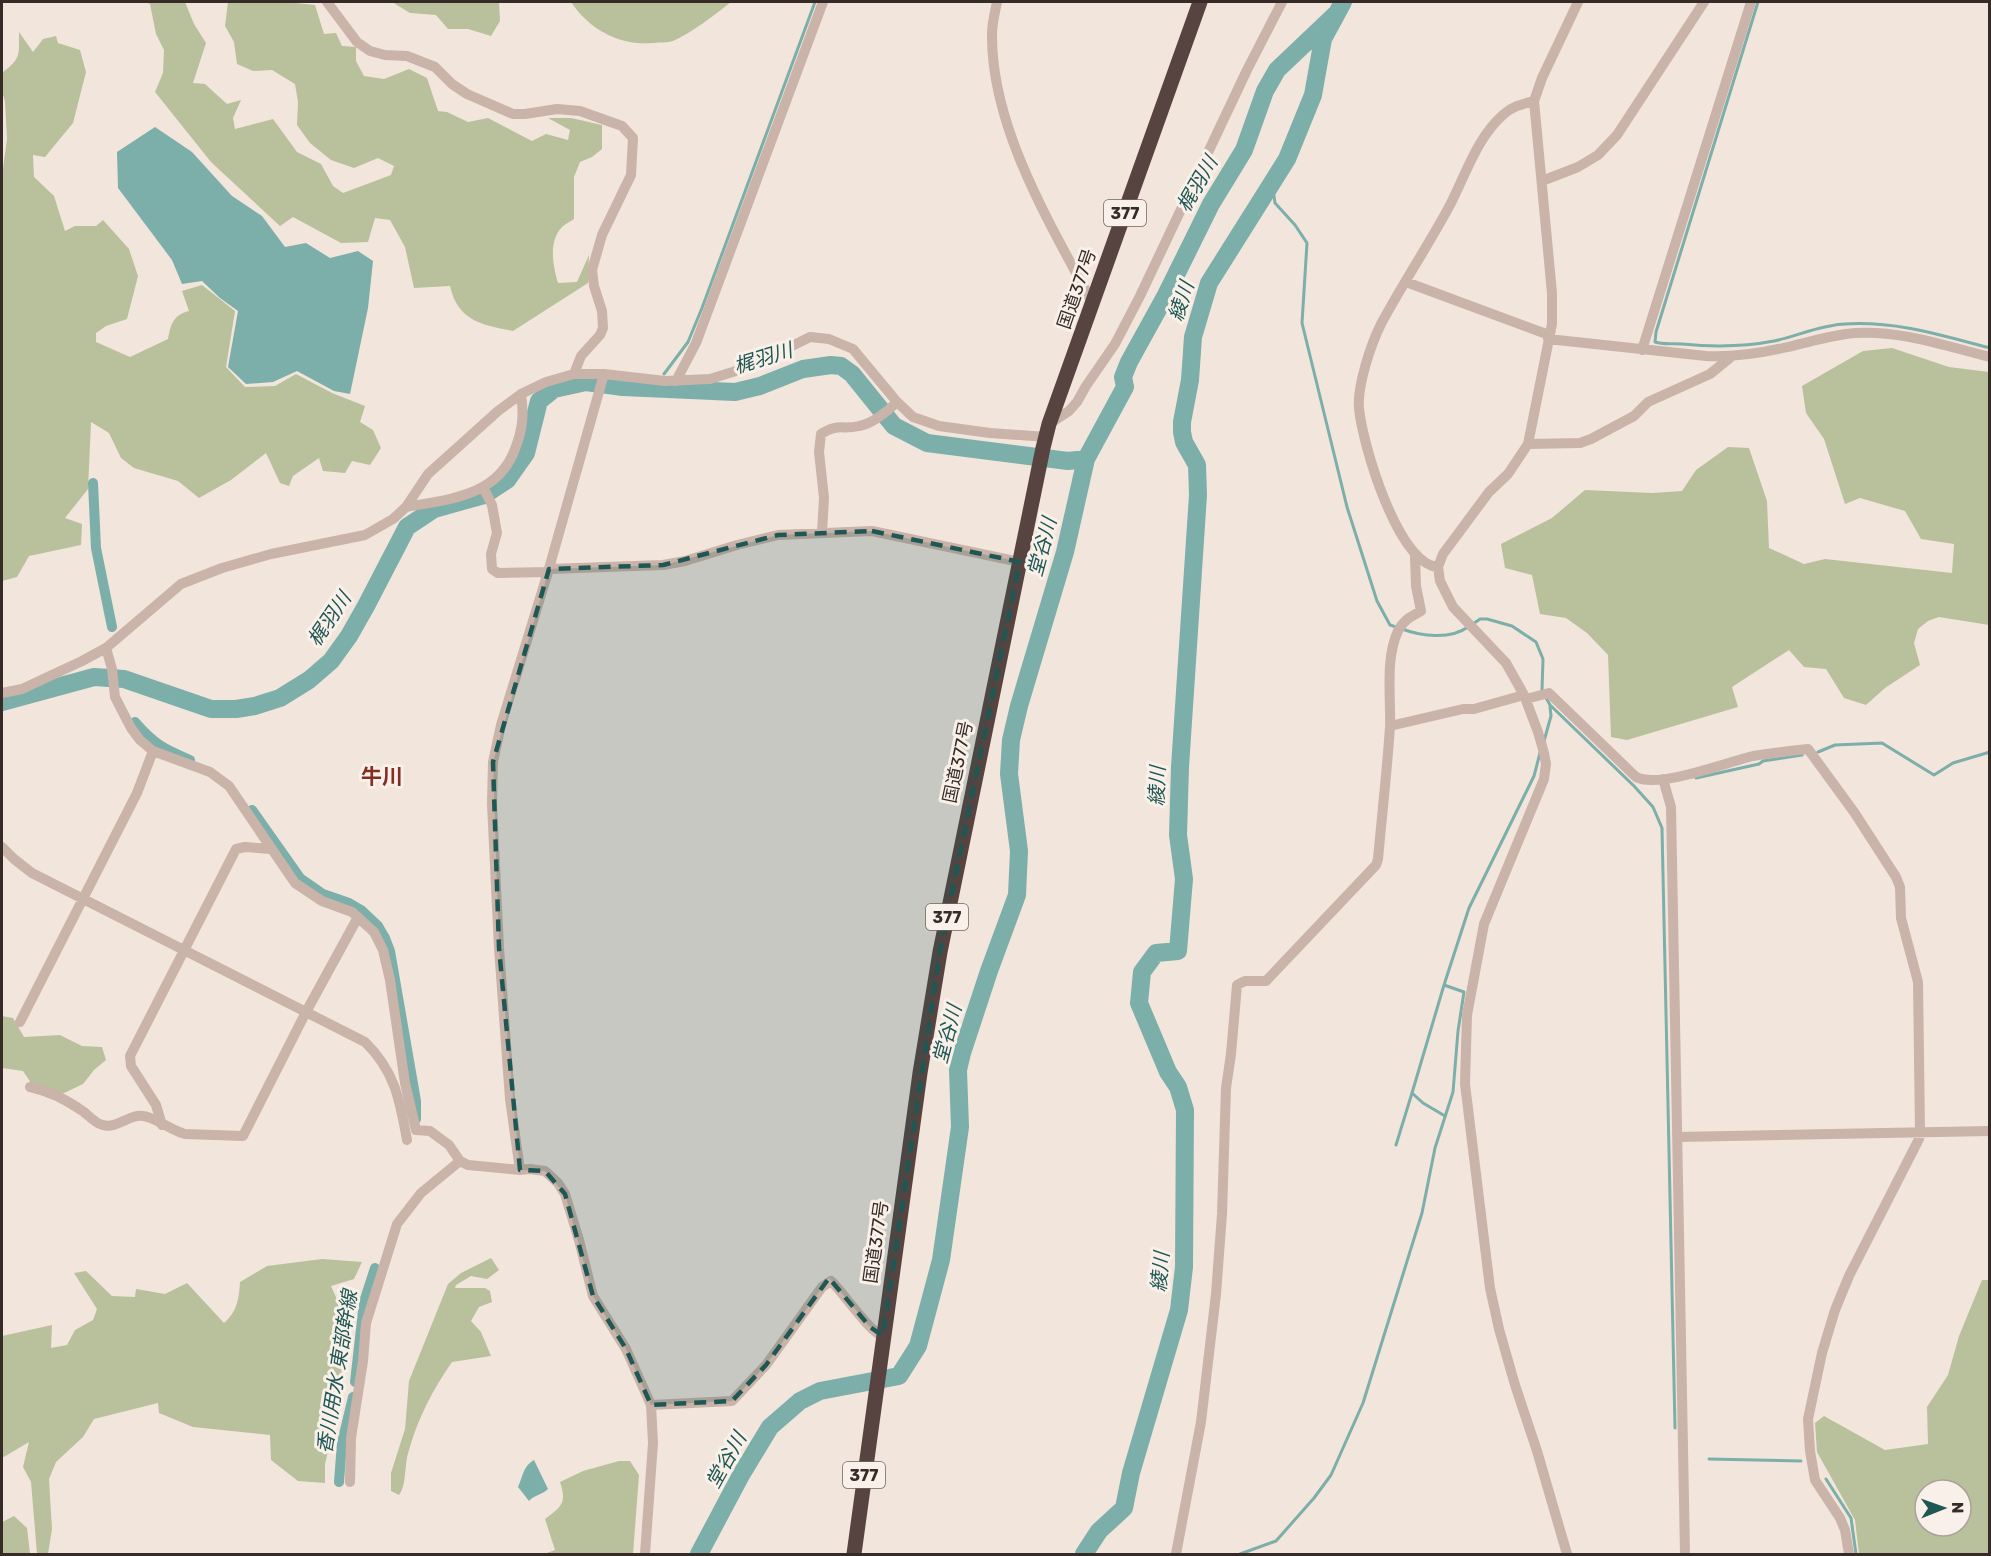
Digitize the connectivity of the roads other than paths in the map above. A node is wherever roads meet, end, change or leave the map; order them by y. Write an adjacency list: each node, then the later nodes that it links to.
1 (327, 2): 17 (street)
2 (823, 2): 19 (street)
3 (997, 2): 12 (street)
4 (1200, 2): 12 (highway, 国道377号 / 377)
5 (1282, 2): 22 (street)
6 (1578, 2): 9 (street)
7 (1704, 2): 10 (street)
8 (1751, 2): 14 (street)
9 (1534, 101): 10 (street); 11 (street)
10 (1542, 181): 13 (street)
11 (1406, 282): 13 (street); 27 (street)
12 (1094, 304): 22 (highway, 国道377号 / 377)
13 (1549, 337): 14 (street); 23 (street)
14 (1642, 350): 15 (street)
15 (1731, 357): 16 (street); 23 (street)
16 (1989, 357)
17 (574, 374): 18 (street); 20 (street)
18 (604, 376): 19 (street); 30 (street)
19 (676, 381): 21 (street)
20 (521, 393): 24 (street); 25 (street)
21 (894, 405): 22 (street); 26 (street)
22 (1046, 437): 28 (highway, 国道377号 / 377)
23 (1528, 444): 29 (street)
24 (484, 488): 25 (street); 30 (street)
25 (406, 507): 31 (street)
26 (822, 532): 28 (street); 30 (street)
27 (1415, 556): 29 (street); 34 (street)
28 (1020, 562): 52 (highway, 国道377号 / 377)
29 (1438, 567): 33 (street)
30 (548, 571): 51 (street)
31 (106, 648): 32 (street); 35 (street)
32 (2, 693)
33 (1525, 697): 34 (street); 36 (street); 58 (street)
34 (1390, 726): 57 (street)
35 (153, 751): 38 (street); 39 (street)
36 (1663, 779): 46 (street); 48 (street)
37 (2, 847): 39 (street)
38 (271, 849): 40 (street); 41 (street)
39 (82, 898): 41 (street); 43 (street)
40 (358, 916): 42 (street); 50 (street)
41 (184, 950): 42 (street); 45 (street)
42 (306, 1012): 45 (street); 49 (street)
43 (20, 1022)
44 (30, 1087): 45 (street)
45 (162, 1125)
46 (1920, 1131): 47 (street); 48 (street); 60 (street)
47 (1989, 1131)
48 (1678, 1137): 59 (street)
49 (407, 1140)
50 (460, 1161): 51 (street); 54 (street)
51 (520, 1170): 53 (street)
52 (883, 1336): 53 (street); 56 (highway, 国道377号 / 377)
53 (651, 1406): 55 (street)
54 (350, 1482)
55 (645, 1554)
56 (854, 1554)
57 (1176, 1554)
58 (1567, 1554)
59 (1686, 1554)
60 (1849, 1554)

